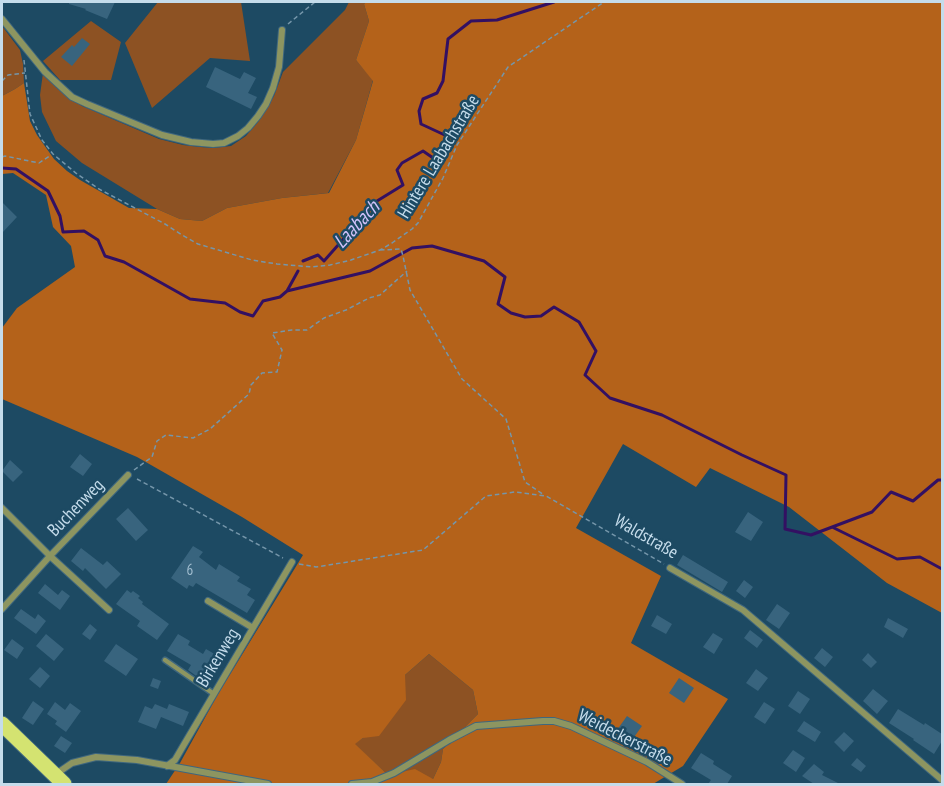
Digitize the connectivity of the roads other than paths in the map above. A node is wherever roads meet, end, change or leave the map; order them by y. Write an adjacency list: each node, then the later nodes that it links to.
1 (2, 19): 2 (street)
2 (282, 30)
3 (128, 475): 5 (street, Buchenweg)
4 (2, 508): 5 (street)
5 (50, 556): 9 (street); 10 (street, Buchenweg)
6 (292, 562): 11 (street, Birkenweg)
7 (670, 568): 17 (street, Waldstraße)
8 (208, 601): 11 (street)
9 (2, 609)
10 (109, 610)
11 (254, 628): 13 (street, Birkenweg)
12 (165, 660): 13 (lane)
13 (214, 694): 15 (street, Birkenweg)
14 (2, 724): 16 (main road)
15 (166, 766): 16 (street); 18 (street)
16 (60, 780)
17 (942, 780)
18 (268, 784)
19 (352, 784): 20 (street, Weideckerstraße)
20 (682, 784)

